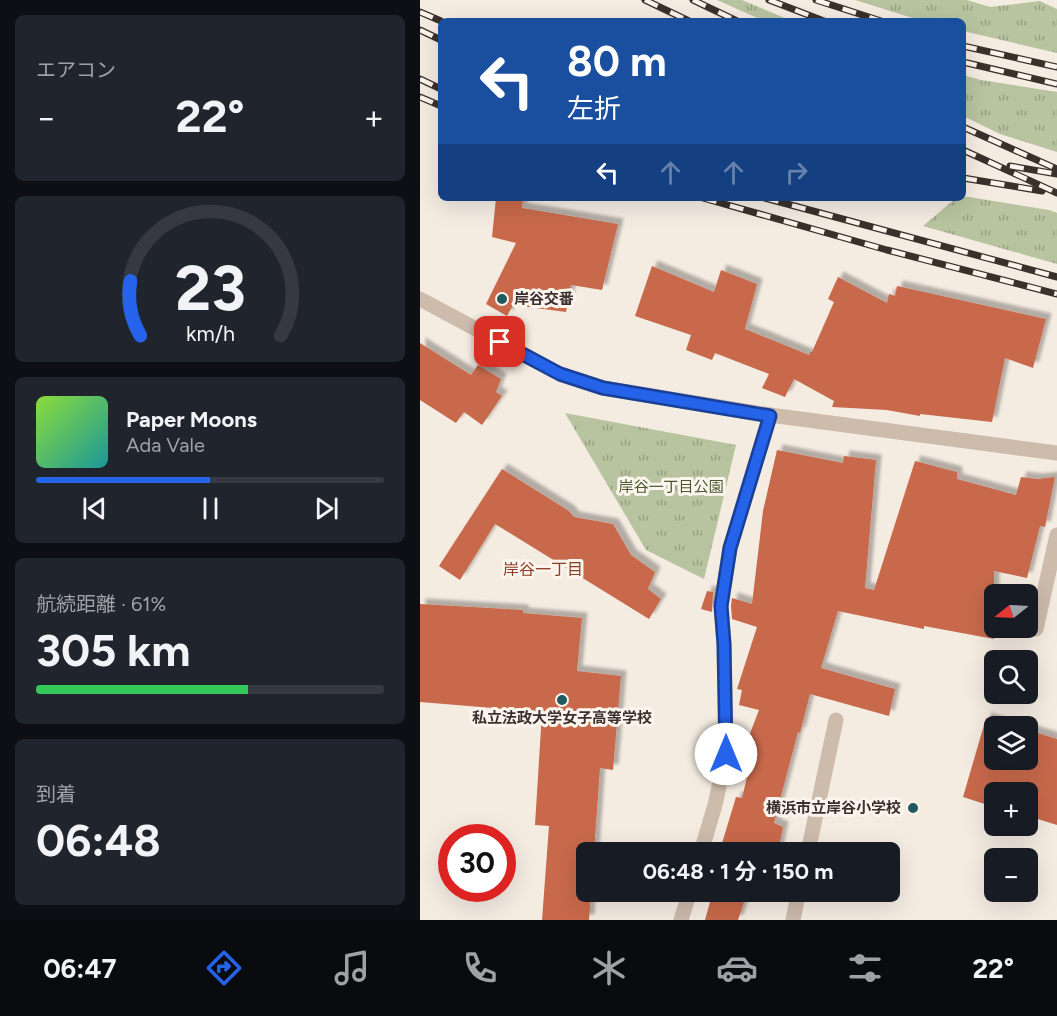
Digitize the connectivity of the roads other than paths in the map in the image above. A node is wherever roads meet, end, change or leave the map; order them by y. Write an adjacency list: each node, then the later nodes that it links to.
1 (420, 299): 2 (street)
2 (770, 416): 3 (street); 7 (street)
3 (1057, 453)
4 (1057, 535): 5 (street)
5 (1038, 619)
6 (836, 720): 8 (street)
7 (704, 842)
8 (810, 842)
9 (687, 902): 11 (street)
10 (797, 902): 12 (street)
11 (681, 920)
12 (793, 920)

